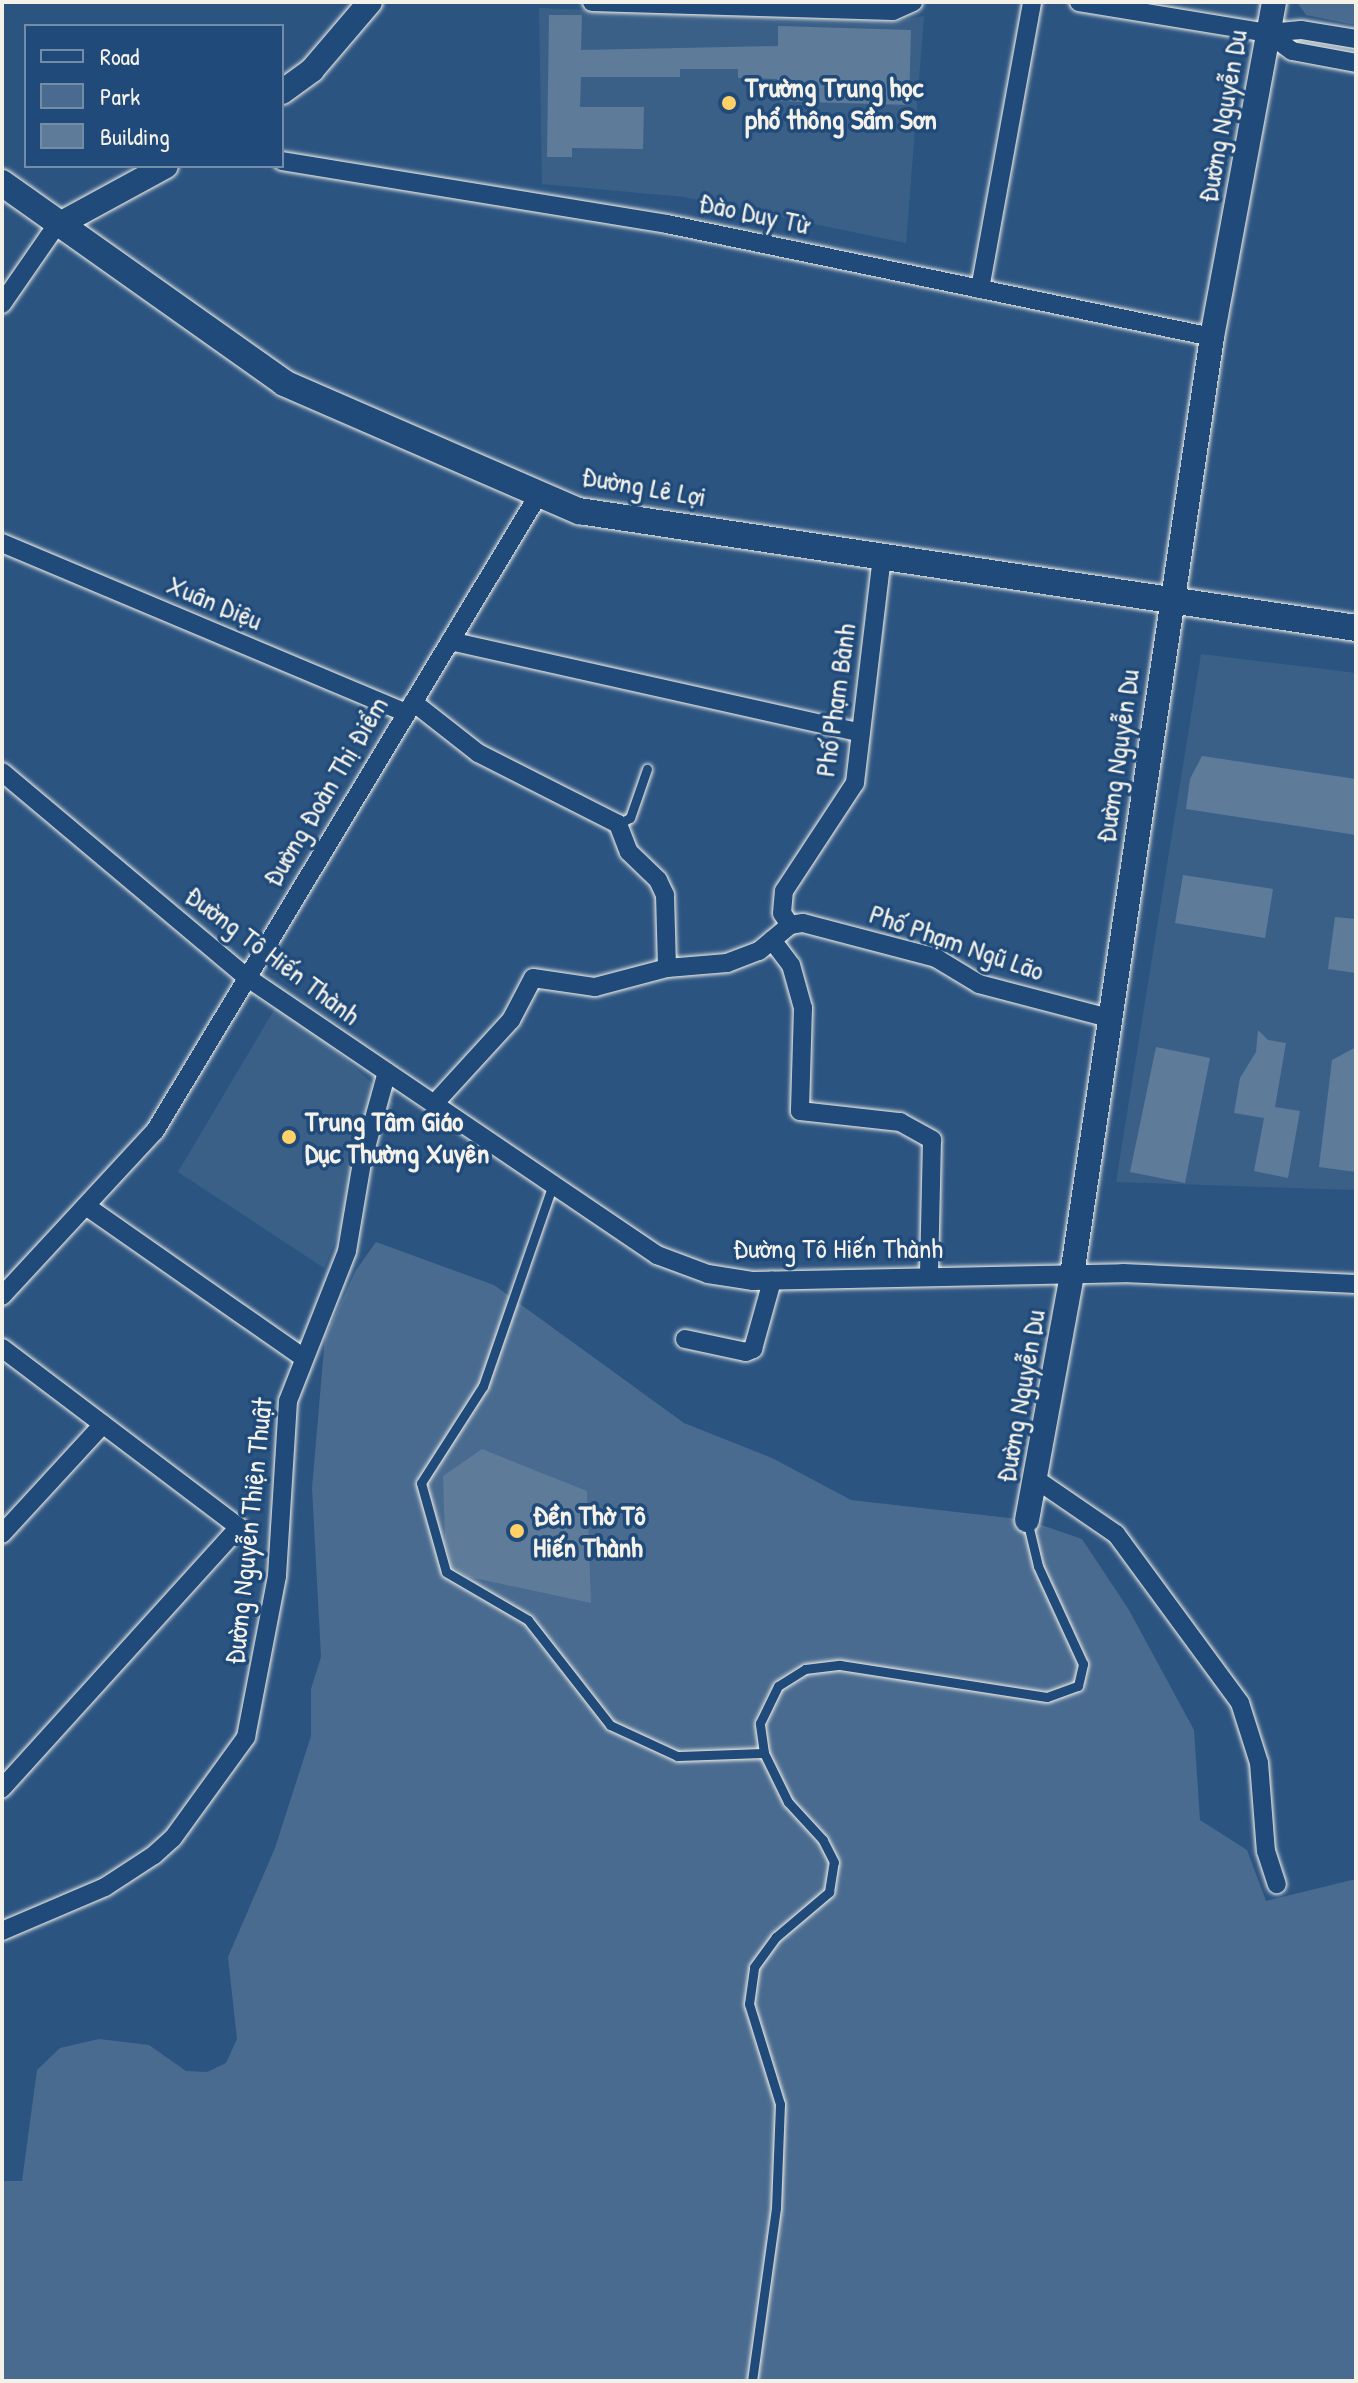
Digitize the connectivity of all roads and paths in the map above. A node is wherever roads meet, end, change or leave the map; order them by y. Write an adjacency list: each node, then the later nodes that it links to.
1 (370, 2): 11 (street)
2 (592, 2): 7 (street)
3 (913, 2): 7 (street)
4 (1032, 2): 16 (street)
5 (1079, 2): 8 (street)
6 (1274, 2): 8 (street, Đường Nguyễn Du)
7 (750, 5)
8 (1268, 33): 9 (street); 10 (street); 18 (street, Đường Nguyễn Du)
9 (1356, 39)
10 (1356, 63)
11 (284, 91)
12 (284, 161): 16 (street, Đào Duy Từ)
13 (162, 168): 15 (street)
14 (2, 183): 15 (main road, Đường Lê Lợi)
15 (56, 226): 17 (street); 19 (main road, Đường Lê Lợi)
16 (980, 289): 18 (street, Đào Duy Từ)
17 (2, 304)
18 (1212, 337): 22 (street, Đường Nguyễn Du)
19 (539, 494): 21 (main road, Đường Lê Lợi); 24 (street, Đường Đoàn Thị Điểm)
20 (2, 543): 25 (street, Xuân Diệu)
21 (882, 557): 22 (main road, Đường Lê Lợi); 26 (street, Phố Phạm Bành)
22 (1170, 600): 23 (main road, Đường Lê Lợi); 34 (street, Đường Nguyễn Du)
23 (1356, 628)
24 (450, 641): 25 (street, Đường Đoàn Thị Điểm); 26 (street)
25 (409, 707): 29 (street, Xuân Diệu); 33 (street, Đường Đoàn Thị Điểm)
26 (861, 733): 30 (street, Phố Phạm Bành)
27 (647, 769): 29 (lane)
28 (2, 772): 33 (street, Đường Tô Hiến Thành)
29 (618, 824): 32 (street)
30 (790, 925): 31 (street); 34 (street, Phố Phạm Ngũ Lão)
31 (772, 940): 32 (street); 40 (street)
32 (667, 968): 36 (street)
33 (245, 976): 35 (street, Đường Tô Hiến Thành); 38 (street, Đường Đoàn Thị Điểm)
34 (1109, 1018): 39 (street, Đường Nguyễn Du)
35 (387, 1072): 36 (street, Đường Tô Hiến Thành); 46 (street, Đường Nguyễn Thiện Thuật)
36 (434, 1104): 37 (street, Đường Tô Hiến Thành)
37 (553, 1184): 41 (street, Đường Tô Hiến Thành); 51 (lane)
38 (86, 1206): 43 (street, Đường Đoàn Thị Điểm); 46 (street)
39 (1072, 1275): 40 (street, Đường Tô Hiến Thành); 42 (street, Đường Tô Hiến Thành); 48 (street, Đường Nguyễn Du)
40 (929, 1277): 41 (street, Đường Tô Hiến Thành)
41 (772, 1281): 44 (street)
42 (1356, 1284)
43 (2, 1296)
44 (685, 1339)
45 (2, 1348): 47 (street)
46 (301, 1356): 54 (street, Đường Nguyễn Thiện Thuật)
47 (103, 1424): 50 (street); 52 (street)
48 (1037, 1480): 49 (street, Đường Nguyễn Du); 53 (street)
49 (1027, 1520): 51 (lane)
50 (2, 1534)
51 (764, 1753): 55 (lane)
52 (2, 1788)
53 (1277, 1884)
54 (2, 1931)
55 (752, 2381)

